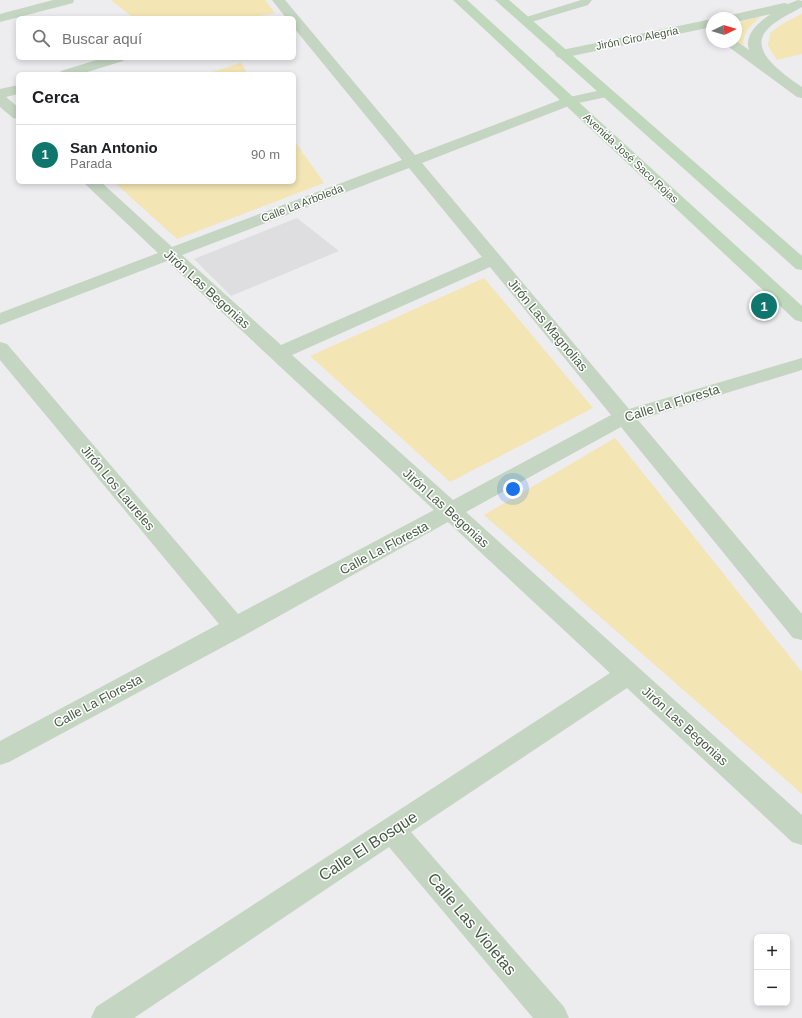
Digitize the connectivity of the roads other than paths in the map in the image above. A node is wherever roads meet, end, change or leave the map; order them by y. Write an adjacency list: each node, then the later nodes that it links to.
1 (68, 0): 9 (street)
2 (278, 0): 7 (street, Jirón Las Magnolias)
3 (460, 0): 23 (main road, Avenida José Saco Rojas)
4 (501, 0): 10 (main road)
5 (587, 0): 10 (lane)
6 (800, 3): 8 (street); 17 (street)
7 (289, 16)
8 (742, 17)
9 (0, 18)
10 (524, 21): 14 (main road)
11 (296, 25): 25 (street, Jirón Las Magnolias)
12 (706, 27): 14 (street, Jirón Ciro Alegria)
13 (738, 48): 17 (street)
14 (562, 54): 19 (main road)
15 (112, 60): 16 (street)
16 (72, 72)
17 (772, 72): 21 (street)
18 (16, 90): 20 (street)
19 (606, 93): 23 (street, Calle La Arboleda); 29 (main road)
20 (0, 94)
21 (802, 94)
22 (0, 99): 24 (street)
23 (570, 101): 25 (street, Calle La Arboleda); 30 (main road, Avenida José Saco Rojas)
24 (16, 113)
25 (412, 161): 27 (street, Calle La Arboleda); 28 (street, Jirón Las Magnolias)
26 (93, 184): 27 (street, Jirón Las Begonias)
27 (170, 254): 31 (street, Calle La Arboleda); 33 (street, Jirón Las Begonias)
28 (493, 259): 33 (street); 35 (street, Jirón Las Magnolias)
29 (802, 266)
30 (802, 316)
31 (0, 319)
32 (0, 348): 37 (street, Jirón Los Laureles)
33 (278, 354): 36 (street, Jirón Las Begonias)
34 (802, 364): 35 (street, Calle La Floresta)
35 (624, 417): 36 (street, Calle La Floresta); 38 (street, Jirón Las Magnolias)
36 (451, 512): 37 (street, Calle La Floresta); 39 (street, Jirón Las Begonias)
37 (236, 628): 40 (street, Calle La Floresta)
38 (802, 631)
39 (628, 674): 41 (street, Calle El Bosque); 42 (street, Jirón Las Begonias)
40 (0, 754)
41 (392, 830): 43 (street, Calle El Bosque); 44 (street, Calle Las Violetas)
42 (802, 833)
43 (107, 1018)
44 (553, 1018)

